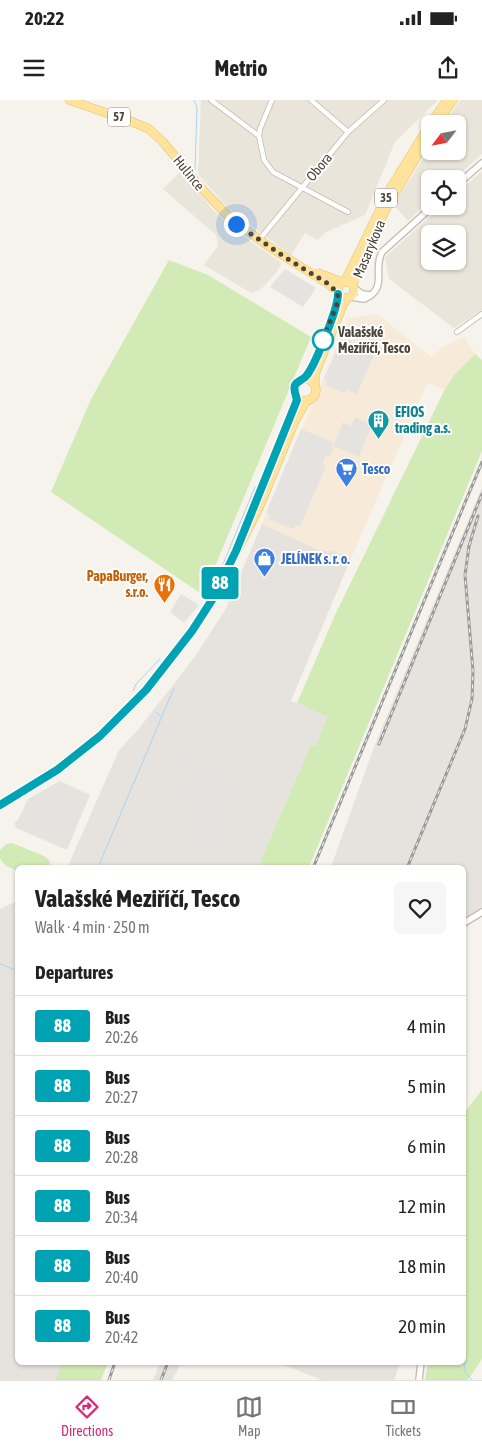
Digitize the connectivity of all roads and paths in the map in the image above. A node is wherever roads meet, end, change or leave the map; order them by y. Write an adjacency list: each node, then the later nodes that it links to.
1 (69, 100): 20 (main road, Hulince / 57)
2 (211, 100): 11 (street)
3 (272, 100): 11 (street)
4 (311, 100): 10 (street)
5 (384, 100): 10 (street, Obora)
6 (447, 100): 8 (main road, Masarykova / 35)
7 (454, 100): 9 (main road)
8 (436, 115)
9 (443, 115)
10 (348, 132): 17 (street, Obora)
11 (259, 136): 17 (street)
12 (421, 140): 14 (main road, Masarykova / 35)
13 (421, 146): 14 (main road, Masarykova / 35)
14 (410, 160): 22 (main road, Masarykova / 35); 23 (main road, Masarykova / 35)
15 (482, 162): 16 (street)
16 (466, 177)
17 (302, 188): 18 (street); 20 (street, Obora)
18 (348, 212)
19 (423, 215): 25 (street)
20 (259, 240): 21 (main road, Hulince / 57)
21 (300, 266): 22 (main road, Hulince / 57); 24 (main road, Hulince / 57)
22 (344, 282): 23 (main road); 24 (main road, 35)
23 (354, 287): 25 (street); 26 (main road, 35)
24 (338, 293): 26 (main road); 29 (main road, 35)
25 (371, 295): 26 (street)
26 (349, 297): 30 (main road, 35)
27 (482, 314): 28 (street)
28 (457, 332)
29 (303, 379): 30 (main road); 31 (main road, 35)
30 (314, 384): 32 (main road, 35)
31 (296, 395): 32 (main road); 33 (main road, 35)
32 (307, 400): 33 (main road, 35)
33 (236, 551): 34 (main road, 35)
34 (0, 805)
35 (482, 912): 36 (street)
36 (466, 922)
37 (421, 1365): 38 (street)
38 (419, 1380)

